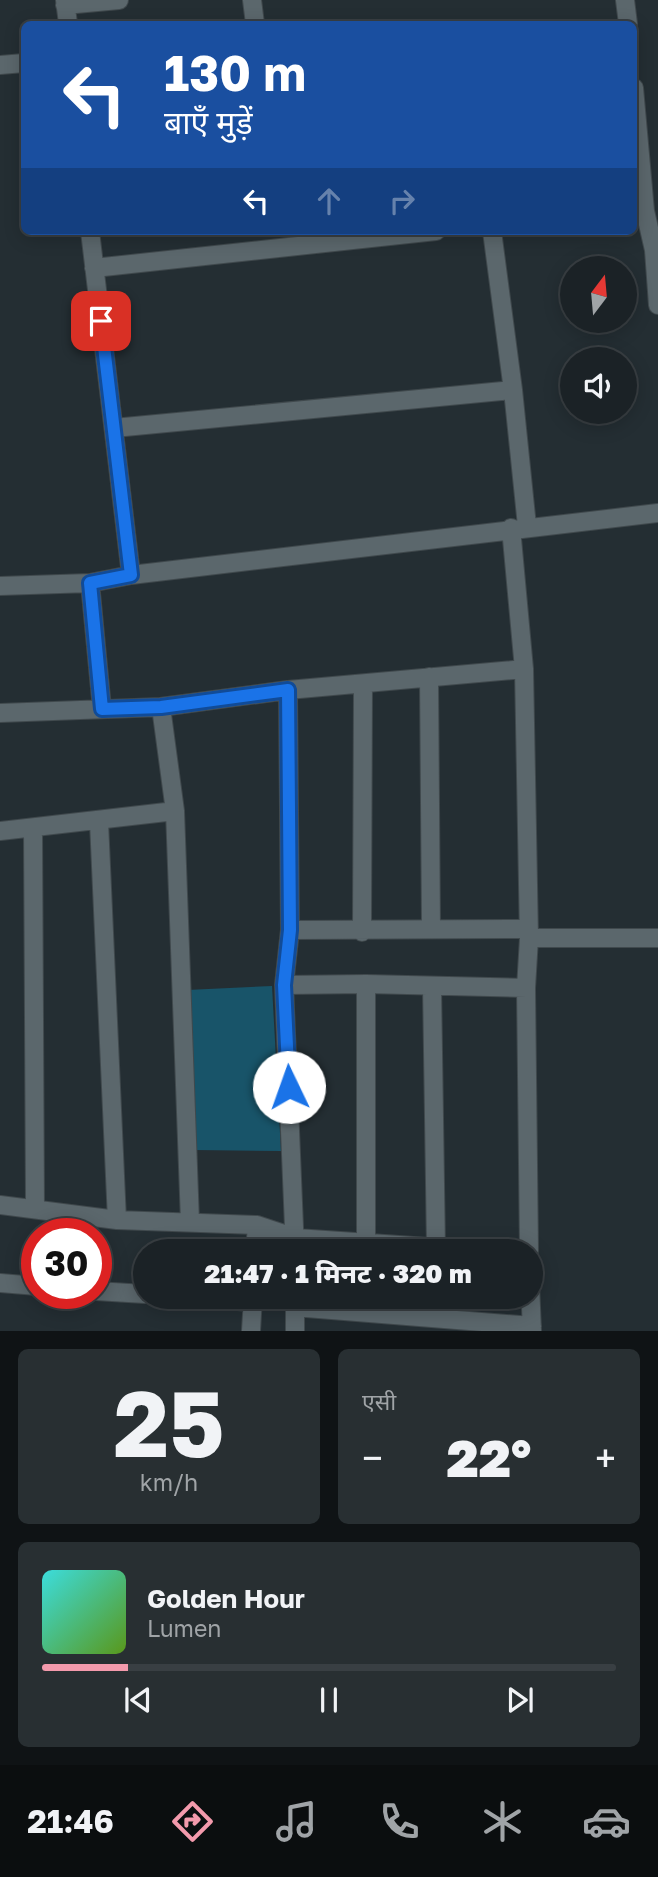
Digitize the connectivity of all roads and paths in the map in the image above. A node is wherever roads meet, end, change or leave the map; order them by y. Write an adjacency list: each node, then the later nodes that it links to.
1 (119, 0): 4 (street)
2 (252, 0): 6 (street)
3 (625, 0): 7 (street)
4 (65, 3): 5 (street)
5 (68, 21)
6 (255, 21)
7 (628, 21)
8 (21, 63): 9 (street)
9 (0, 65)
10 (637, 162): 11 (street)
11 (639, 211): 16 (street)
12 (90, 235): 17 (street)
13 (358, 235): 15 (street)
14 (493, 235): 19 (street)
15 (281, 239): 17 (street)
16 (656, 250): 18 (street)
17 (94, 268): 20 (street)
18 (658, 305)
19 (513, 390): 20 (street); 22 (street)
20 (114, 428): 23 (street)
21 (658, 513): 22 (street)
22 (519, 527): 23 (street); 26 (street)
23 (131, 575): 24 (street)
24 (90, 583): 25 (street); 31 (street)
25 (0, 586)
26 (524, 670): 27 (street); 40 (street)
27 (429, 677): 28 (street); 37 (street)
28 (363, 684): 29 (street); 39 (street)
29 (288, 690): 30 (street); 38 (street)
30 (161, 707): 31 (street); 33 (street)
31 (102, 709): 32 (street)
32 (0, 713)
33 (175, 811): 34 (street); 49 (street)
34 (99, 822): 35 (street); 48 (street)
35 (33, 828): 36 (street); 47 (street)
36 (0, 831)
37 (431, 929): 39 (street); 40 (street)
38 (290, 930): 39 (street); 43 (street)
39 (362, 932)
40 (529, 933): 41 (street); 45 (street)
41 (658, 938)
42 (366, 984): 43 (street); 44 (street); 54 (street)
43 (284, 985): 53 (street)
44 (432, 986): 45 (street); 55 (street)
45 (526, 988): 56 (street)
46 (0, 1205): 47 (street)
47 (35, 1209): 48 (street)
48 (117, 1220): 49 (street)
49 (190, 1222): 50 (street)
50 (257, 1225): 51 (street); 52 (street)
51 (256, 1239)
52 (284, 1239)
53 (296, 1239)
54 (366, 1239)
55 (436, 1239)
56 (529, 1239)
57 (0, 1283): 58 (street)
58 (21, 1285)
59 (112, 1292): 60 (street)
60 (133, 1293)
61 (252, 1309): 66 (street)
62 (295, 1309): 67 (street)
63 (359, 1309): 65 (street)
64 (531, 1309): 65 (street)
65 (532, 1328)
66 (251, 1331)
67 (295, 1331)

